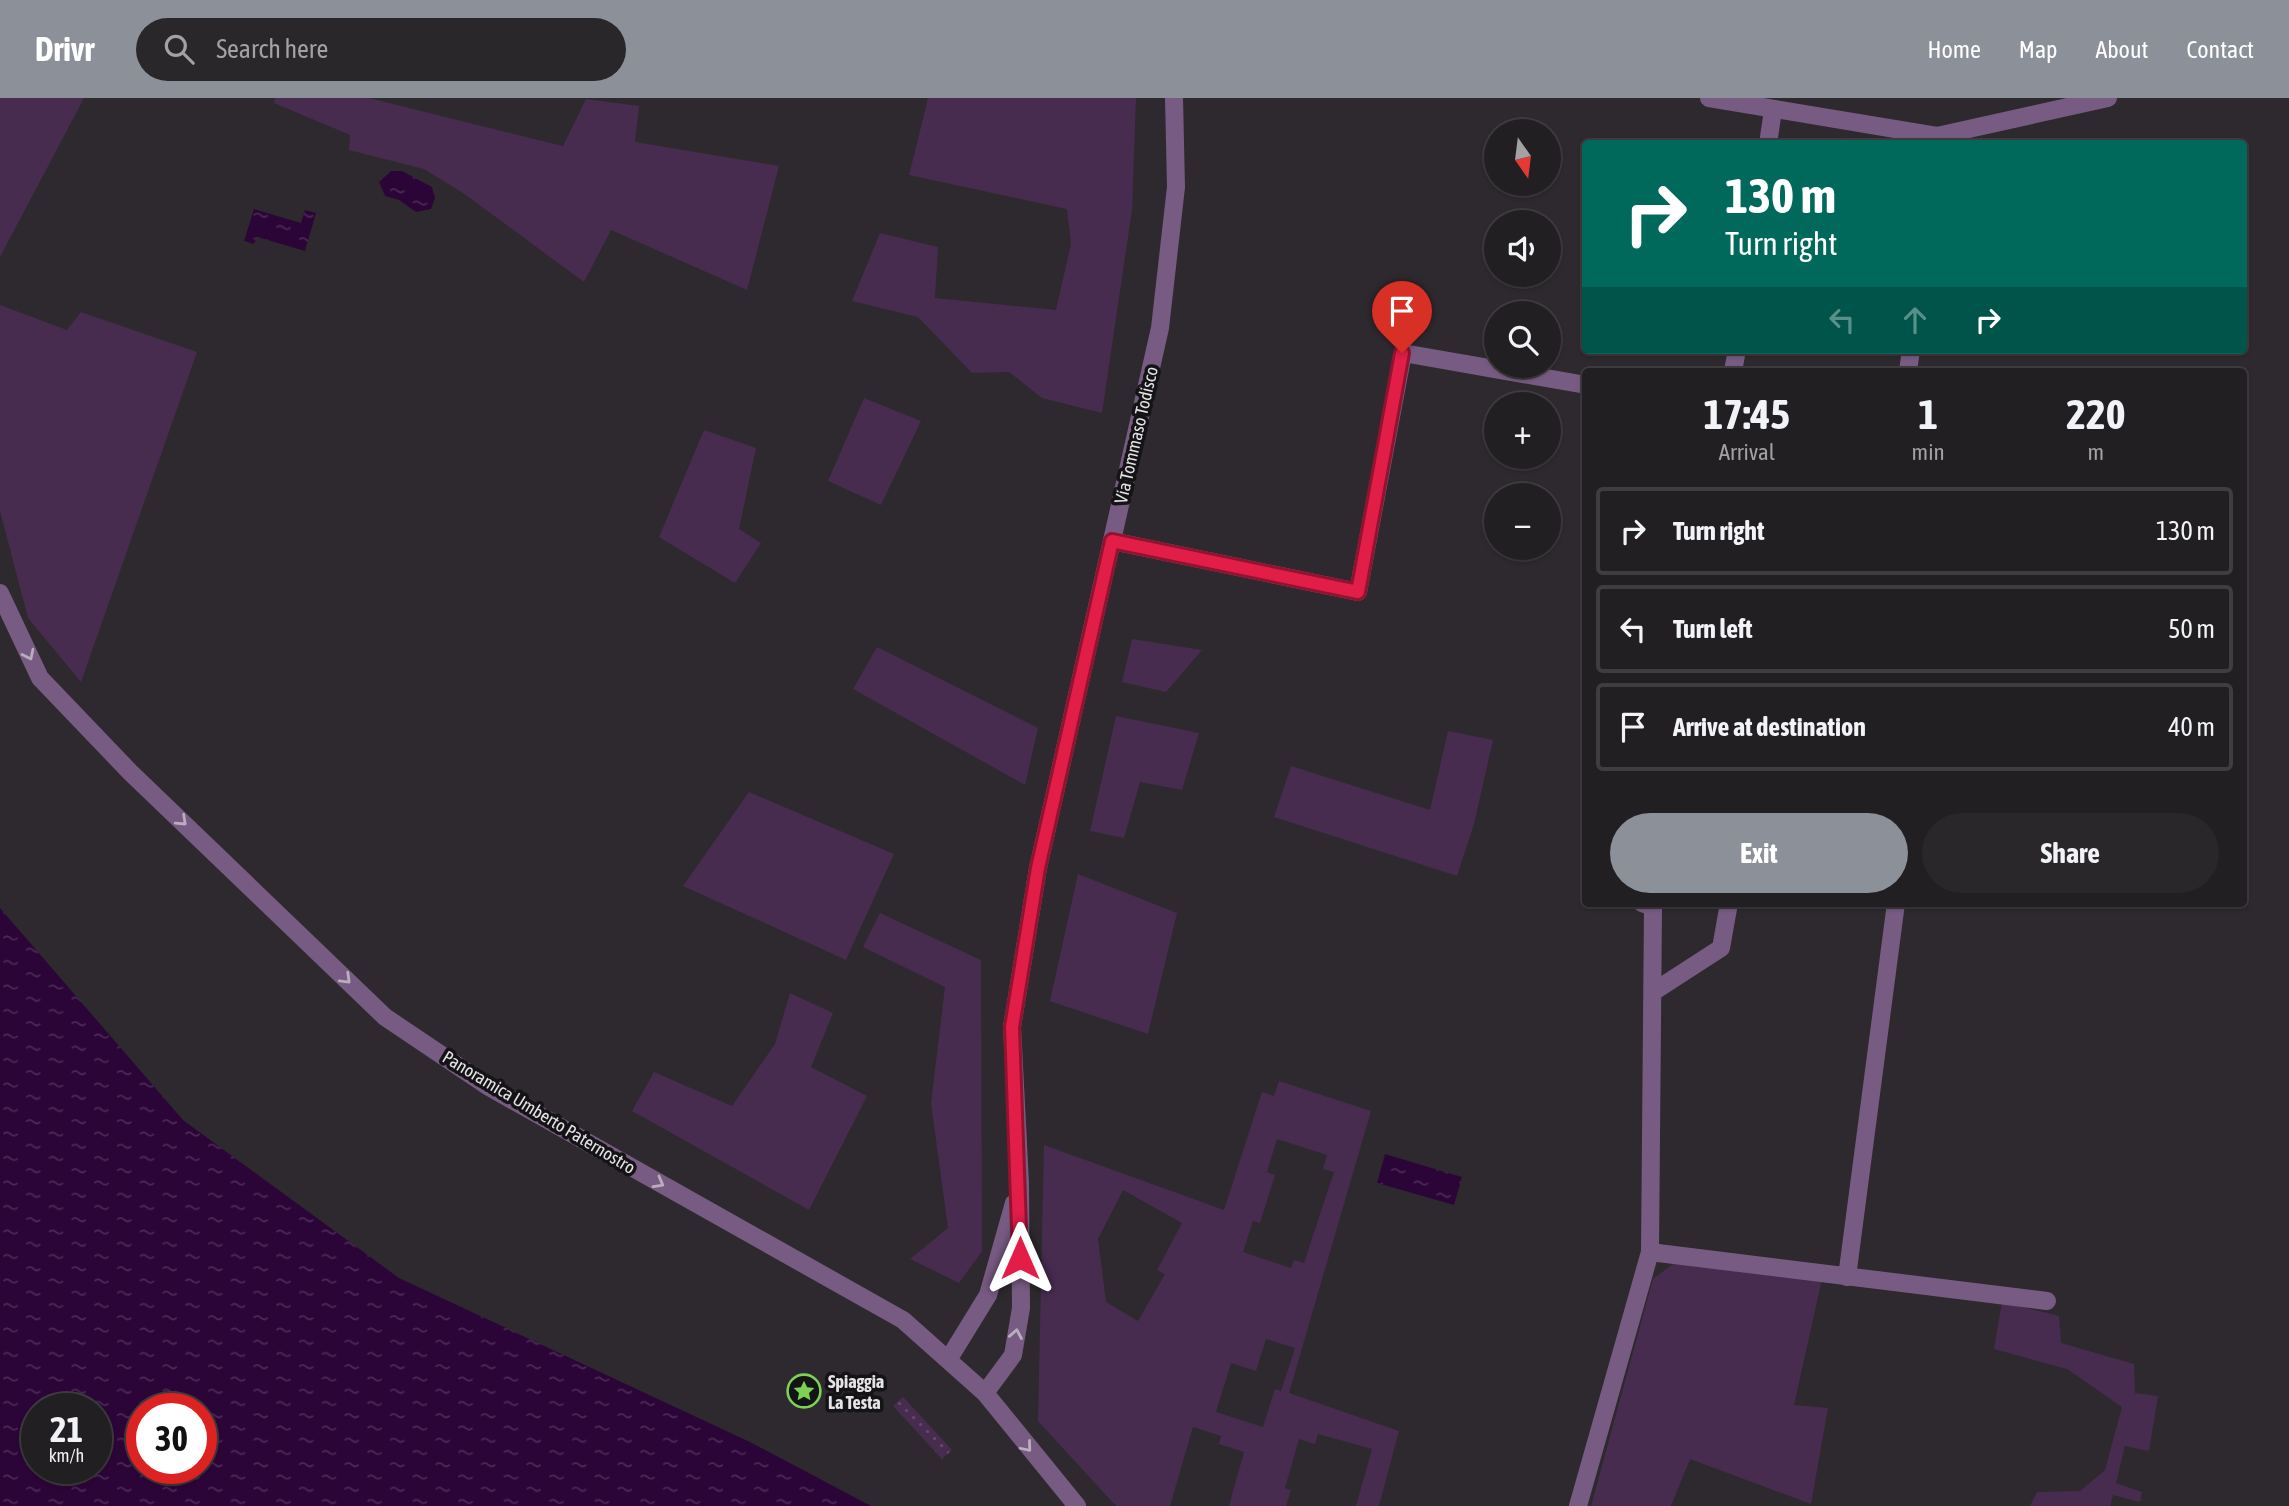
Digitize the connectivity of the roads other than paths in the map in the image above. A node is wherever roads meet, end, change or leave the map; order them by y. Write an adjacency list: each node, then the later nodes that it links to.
1 (1174, 98): 8 (street, Via Tommaso Todisco)
2 (1709, 98): 4 (street)
3 (2108, 98): 6 (street)
4 (1773, 110): 5 (street); 6 (street)
5 (1769, 140)
6 (1936, 140)
7 (1582, 384): 8 (street)
8 (1112, 541): 14 (street, Via Tommaso Todisco)
9 (0, 593): 18 (street, Panoramica Umberto Paternostro, one-way to 18)
10 (1653, 907): 13 (street)
11 (1727, 907): 13 (street)
12 (1895, 907): 16 (street)
13 (1653, 992): 15 (street)
14 (1020, 1183): 18 (street, Via Tommaso Todisco); 19 (street, Via Tommaso Todisco, one-way to 14)
15 (1650, 1252): 16 (street); 21 (street)
16 (1847, 1277): 17 (street)
17 (2047, 1301)
18 (948, 1360): 19 (street, Panoramica Umberto Paternostro)
19 (985, 1393): 20 (street, Panoramica Umberto Paternostro, one-way to 20)
20 (1077, 1506)
21 (1578, 1506)

